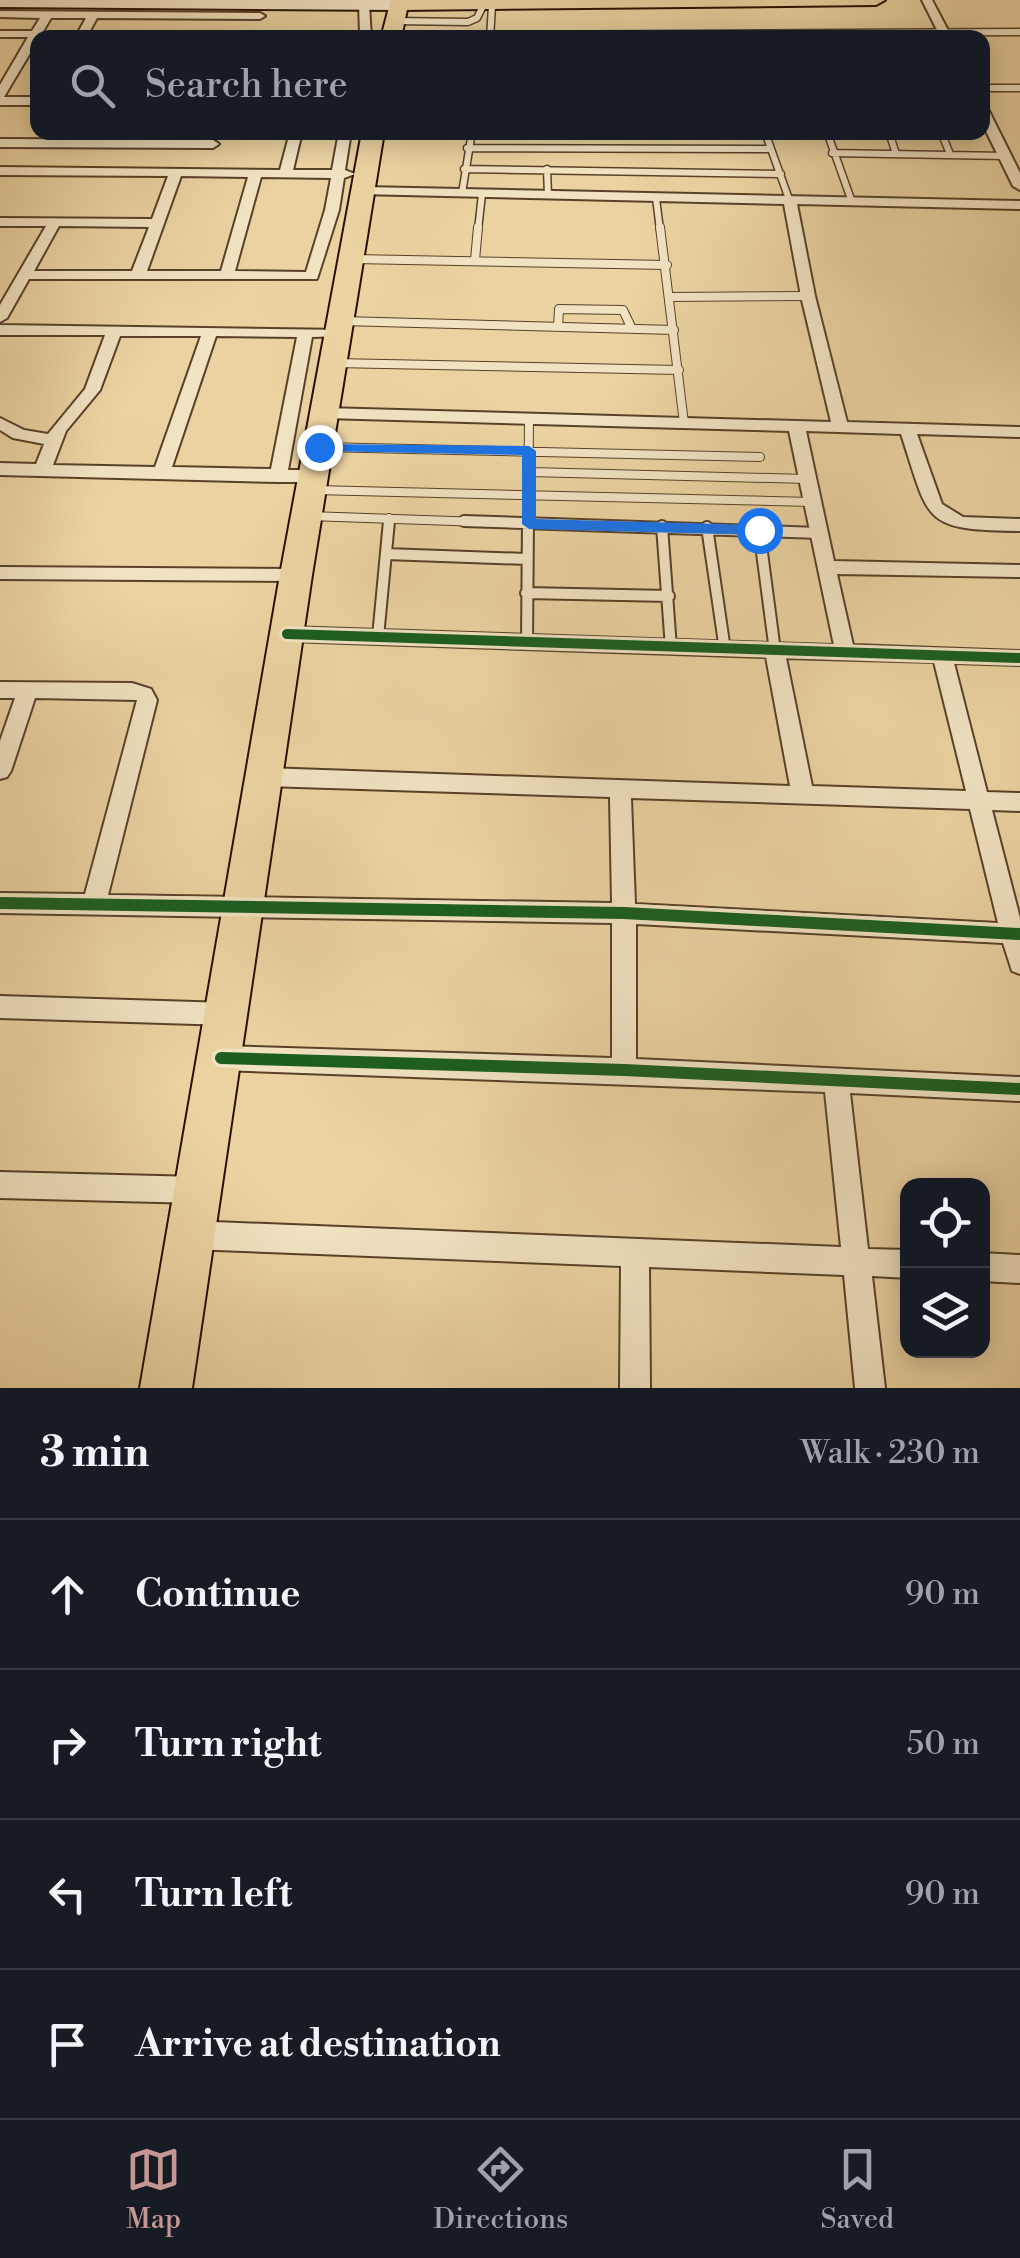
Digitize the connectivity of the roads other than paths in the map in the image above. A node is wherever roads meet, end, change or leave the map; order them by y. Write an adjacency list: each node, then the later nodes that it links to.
1 (876, 0): 7 (main road)
2 (926, 0): 20 (street)
3 (241, 3): 5 (main road); 8 (main road)
4 (0, 4): 8 (main road)
5 (309, 4): 6 (main road)
6 (364, 6): 9 (main road); 18 (street)
7 (488, 6): 9 (main road); 19 (lane)
8 (181, 8): 13 (street); 14 (street)
9 (399, 13)
10 (0, 14): 12 (street)
11 (93, 14): 12 (street); 13 (street); 16 (street)
12 (47, 15): 15 (street)
13 (164, 15): 17 (street)
14 (260, 16)
15 (38, 30)
16 (84, 30)
17 (157, 30)
18 (367, 30)
19 (490, 30)
20 (943, 30)
21 (1020, 32): 22 (lane)
22 (990, 33)
23 (0, 34): 24 (street)
24 (30, 34)
25 (30, 44): 27 (street)
26 (0, 68): 27 (street)
27 (16, 68): 28 (street); 31 (street)
28 (30, 68)
29 (990, 88): 30 (lane)
30 (1020, 88)
31 (0, 98): 32 (street)
32 (30, 100)
33 (990, 132): 52 (street)
34 (141, 140): 45 (street)
35 (214, 140): 57 (street)
36 (294, 140): 59 (street)
37 (347, 140): 61 (street)
38 (371, 140): 61 (highway)
39 (470, 140): 46 (lane)
40 (767, 140): 48 (lane)
41 (829, 140): 49 (lane)
42 (892, 140): 50 (lane)
43 (944, 140): 51 (lane)
44 (0, 142): 45 (street)
45 (29, 143): 55 (street)
46 (468, 148): 47 (lane); 53 (lane)
47 (539, 149): 48 (lane); 54 (lane)
48 (770, 149): 60 (lane)
49 (832, 153): 50 (lane); 68 (lane)
50 (896, 154): 51 (lane)
51 (950, 154): 52 (lane)
52 (1004, 156): 62 (street)
53 (464, 169): 54 (lane); 63 (lane)
54 (543, 169): 60 (lane); 65 (lane)
55 (6, 171): 56 (street)
56 (176, 174): 57 (street); 71 (street)
57 (200, 174): 58 (street)
58 (254, 174): 59 (street); 78 (street)
59 (285, 174): 61 (street)
60 (780, 174): 67 (lane)
61 (356, 179): 63 (street); 74 (highway)
62 (1020, 186)
63 (462, 193): 64 (street)
64 (482, 194): 65 (street); 73 (lane)
65 (548, 195): 66 (street)
66 (656, 198): 67 (street); 75 (lane)
67 (790, 202): 68 (street); 79 (street)
68 (852, 202): 69 (street)
69 (1020, 205)
70 (0, 222): 72 (street)
71 (157, 223): 72 (street); 77 (street)
72 (54, 224): 76 (street)
73 (475, 260): 74 (lane); 75 (lane)
74 (342, 263): 78 (street); 88 (highway)
75 (667, 265): 80 (lane)
76 (26, 275): 77 (street); 81 (street)
77 (138, 275): 78 (street)
78 (227, 276)
79 (808, 296): 80 (lane); 94 (street)
80 (670, 297): 85 (lane)
81 (0, 318)
82 (558, 327): 83 (lane); 83 (lane); 88 (lane)
83 (632, 329): 85 (lane)
84 (0, 330): 86 (street)
85 (674, 330): 89 (lane)
86 (114, 331): 87 (street); 97 (street)
87 (209, 334): 88 (street); 104 (street)
88 (329, 338): 89 (lane); 102 (highway); 105 (street)
89 (679, 370): 92 (lane)
90 (529, 419): 92 (street); 98 (lane); 102 (street)
91 (0, 423): 97 (street)
92 (684, 424): 93 (street)
93 (797, 428): 94 (street); 106 (street)
94 (842, 428): 95 (street)
95 (908, 431): 96 (street); 111 (street)
96 (1020, 432)
97 (54, 440): 101 (street)
98 (529, 451): 99 (lane); 102 (lane); 103 (lane)
99 (760, 458)
100 (0, 469): 101 (street)
101 (43, 469): 104 (street)
102 (316, 469): 105 (street); 107 (lane); 109 (lane); 121 (highway)
103 (530, 472): 106 (lane); 107 (lane)
104 (162, 474): 105 (street)
105 (278, 476)
106 (807, 479): 108 (street)
107 (530, 494): 108 (lane); 110 (lane)
108 (812, 502): 115 (street)
109 (389, 518): 110 (lane); 116 (lane)
110 (529, 524): 112 (lane); 117 (lane)
111 (1020, 525)
112 (662, 526): 113 (lane); 123 (lane)
113 (706, 528): 114 (lane); 128 (lane)
114 (759, 530): 115 (lane); 129 (lane)
115 (819, 533): 118 (street)
116 (386, 554): 117 (lane); 125 (lane)
117 (526, 559): 122 (lane)
118 (826, 567): 119 (street); 130 (street)
119 (1020, 571)
120 (0, 573): 121 (street)
121 (296, 576): 124 (highway)
122 (526, 593): 123 (lane); 126 (lane)
123 (669, 596): 127 (lane)
124 (287, 634): 125 (street); 136 (highway)
125 (378, 637): 126 (street)
126 (527, 643): 127 (street)
127 (671, 648): 128 (street)
128 (724, 650): 129 (street)
129 (776, 651): 130 (street); 138 (street)
130 (845, 653): 131 (street)
131 (942, 655): 132 (street); 139 (street)
132 (1020, 658)
133 (0, 690): 134 (street)
134 (28, 690): 135 (street); 142 (street)
135 (1, 768)
136 (266, 778): 137 (street); 143 (highway)
137 (620, 790): 138 (street); 144 (street)
138 (803, 796): 139 (street)
139 (980, 801): 140 (street); 145 (street)
140 (1020, 802)
141 (0, 903): 142 (street)
142 (94, 904): 143 (street)
143 (245, 909): 144 (street); 148 (highway)
144 (624, 913): 145 (street); 150 (street)
145 (1016, 934): 146 (street)
146 (1020, 963)
147 (0, 1007): 148 (street)
148 (228, 1014): 149 (highway)
149 (221, 1058): 150 (street); 154 (highway)
150 (624, 1070): 151 (street)
151 (836, 1081): 152 (street); 157 (street)
152 (1020, 1089)
153 (0, 1185): 154 (street)
154 (198, 1190): 155 (highway)
155 (190, 1235): 156 (street); 161 (highway)
156 (635, 1252): 157 (street); 162 (street)
157 (858, 1262): 158 (street); 163 (street)
158 (900, 1264)
159 (990, 1267): 160 (street)
160 (1020, 1269)
161 (166, 1388)
162 (635, 1388)
163 (870, 1388)

